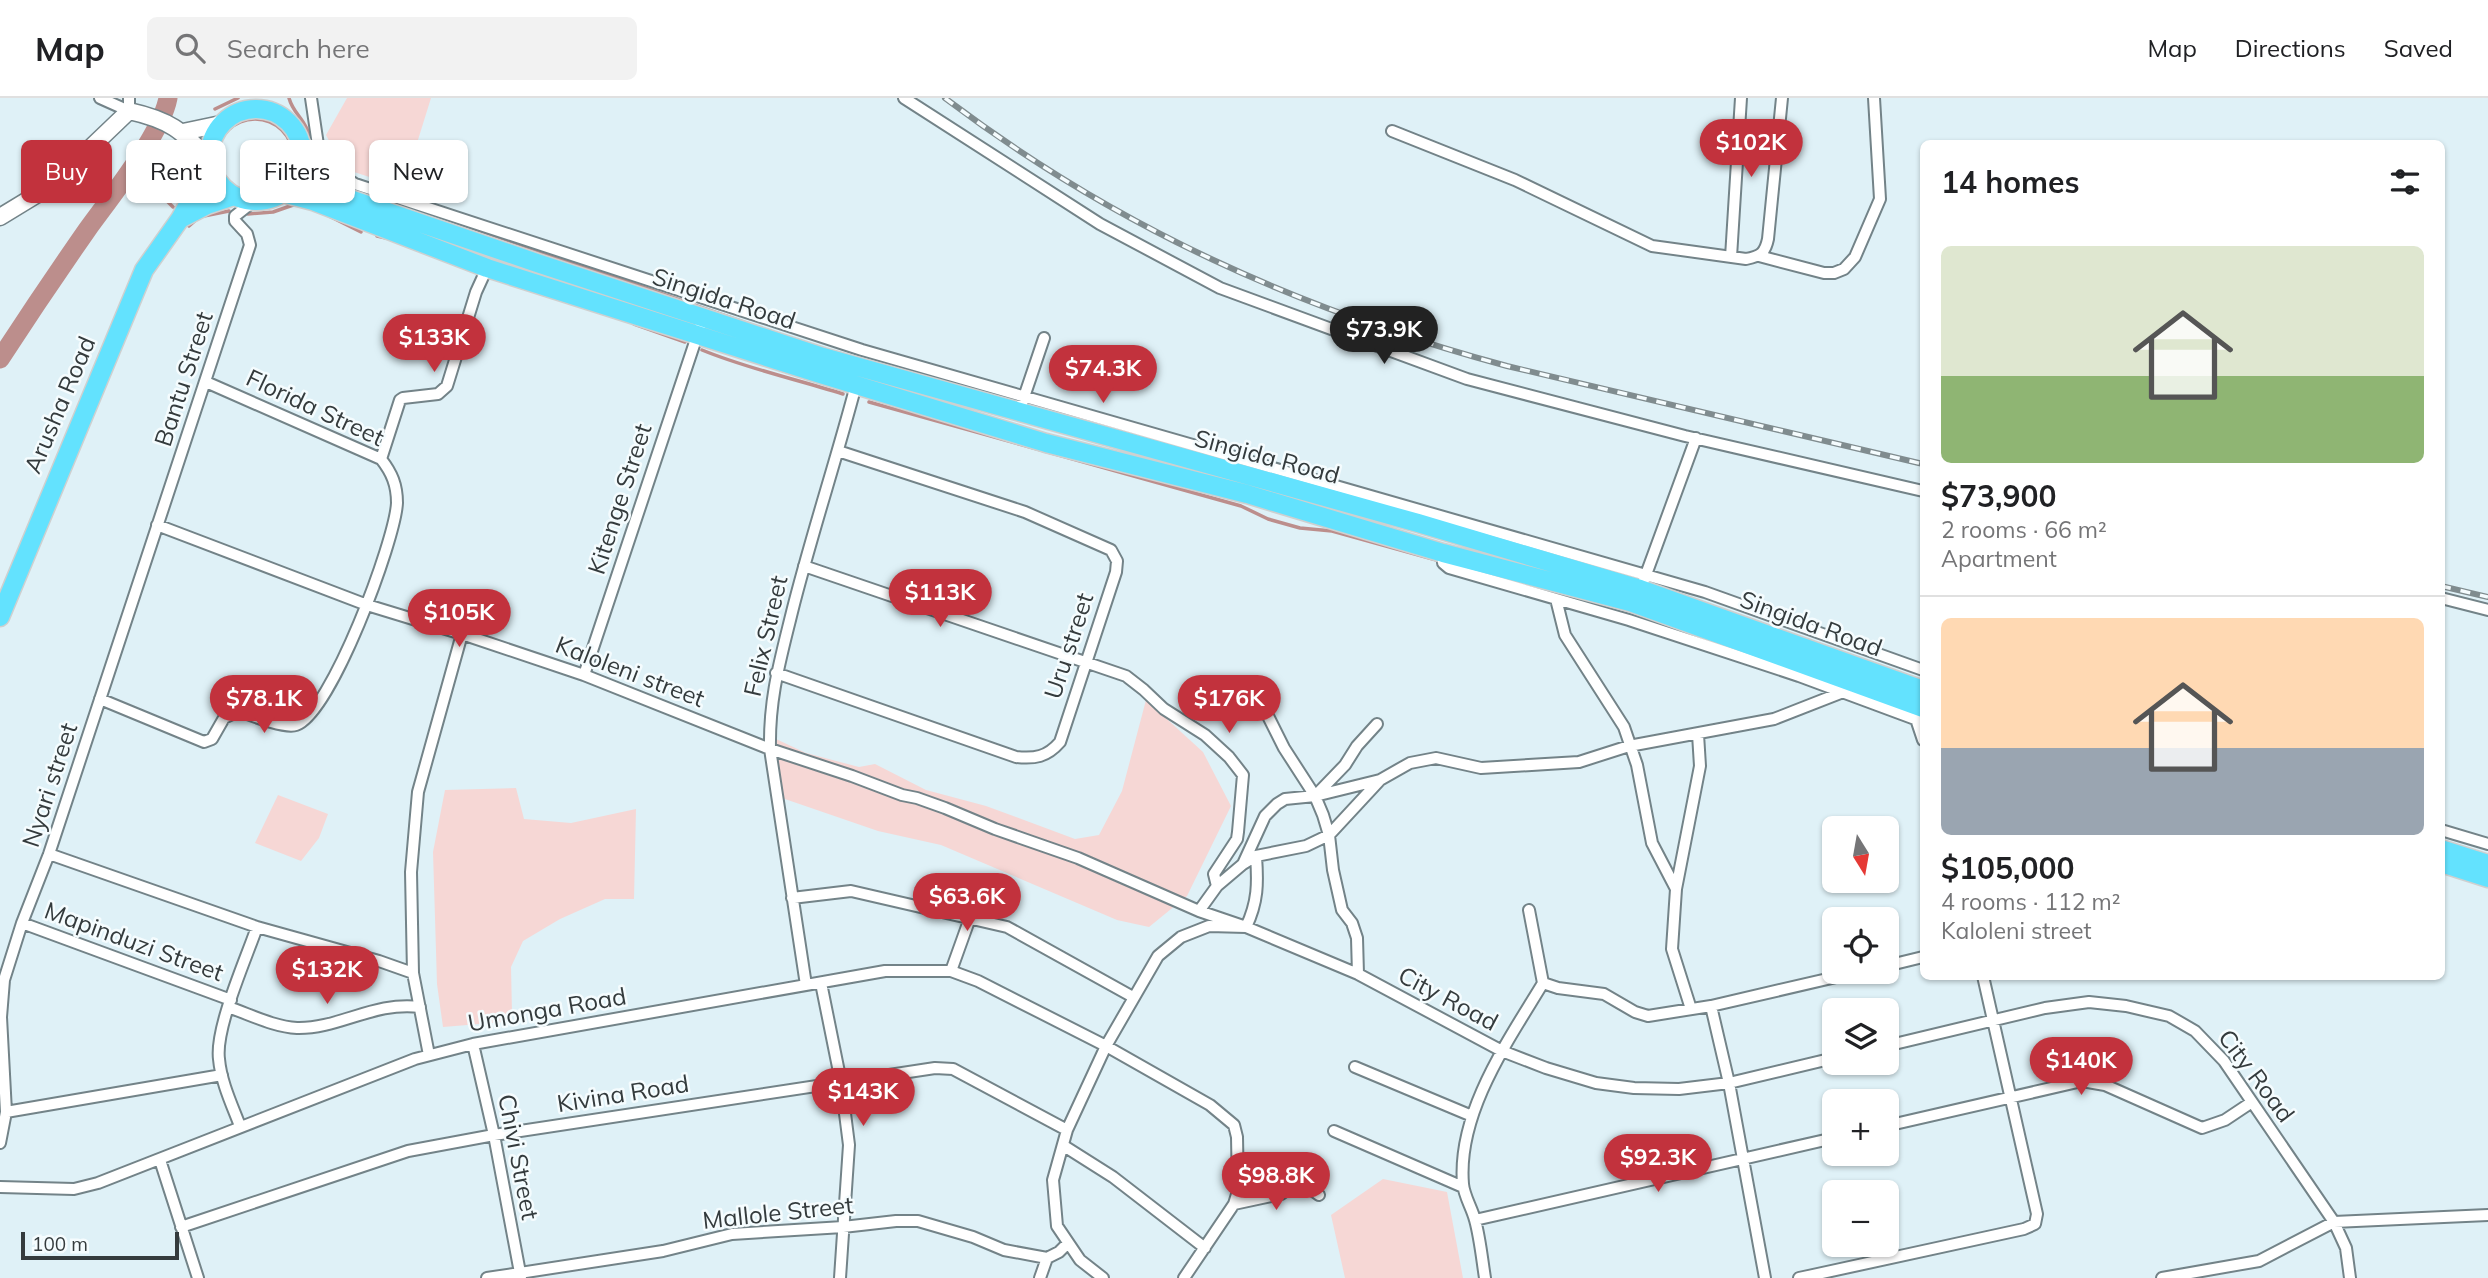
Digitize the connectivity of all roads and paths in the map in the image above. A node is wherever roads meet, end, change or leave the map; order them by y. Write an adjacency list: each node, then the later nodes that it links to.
1 (100, 98): 9 (street)
2 (253, 98): 10 (highway)
3 (284, 98): 11 (highway)
4 (311, 98): 35 (street)
5 (904, 98): 36 (street)
6 (1741, 98): 28 (street)
7 (1782, 98): 27 (street)
8 (1874, 98): 27 (street)
9 (135, 108): 13 (main road); 25 (main road)
10 (238, 112): 11 (highway); 12 (highway)
11 (289, 122): 17 (highway)
12 (221, 124): 13 (main road); 16 (highway)
13 (177, 127): 15 (main road)
14 (1392, 131): 28 (street)
15 (188, 140)
16 (213, 140)
17 (299, 140)
18 (226, 189): 19 (highway)
19 (234, 196): 20 (highway); 26 (highway)
20 (240, 198)
21 (355, 201): 30 (highway, Singida Road)
22 (189, 203): 26 (highway, Arusha Road)
23 (251, 203): 33 (street, Bantu Street)
24 (318, 203): 29 (highway, Singida Road)
25 (0, 217)
26 (180, 219): 48 (highway, Arusha Road)
27 (1759, 256): 28 (street)
28 (1731, 257)
29 (487, 268): 31 (highway, Singida Road); 38 (street)
30 (703, 318): 31 (street, Kitenge Street); 35 (highway, Singida Road)
31 (697, 335): 34 (highway, Singida Road); 53 (street, Kitenge Street)
32 (1044, 338): 35 (street)
33 (206, 382): 38 (street, Florida Street); 40 (street, Bantu Street)
34 (856, 385): 37 (street, Felix Street); 41 (highway, Singida Road)
35 (1022, 405): 43 (highway, Singida Road)
36 (1696, 438): 39 (street); 43 (street)
37 (838, 451): 42 (street, Felix Street); 50 (street, Uru street)
38 (381, 458): 46 (street, Florida Street)
39 (1920, 490)
40 (158, 525): 46 (street, Kaloleni street); 56 (street, Nyari street)
41 (1443, 553): 44 (street); 57 (highway, Singida Road)
42 (804, 566): 50 (street); 52 (street, Felix Street)
43 (1643, 582): 51 (street); 57 (highway, Singida Road)
44 (1556, 599): 55 (street); 60 (street)
45 (2445, 599): 47 (street)
46 (367, 606): 49 (street, Kaloleni street); 56 (street, Florida Street)
47 (2488, 611)
48 (0, 617)
49 (462, 634): 53 (street, Kaloleni street); 86 (street)
50 (1086, 662): 52 (street, Uru street); 74 (street)
51 (1920, 669)
52 (776, 673): 61 (street, Felix Street)
53 (584, 675): 61 (street, Kaloleni street)
54 (1253, 686): 63 (street)
55 (1843, 692): 57 (street); 59 (street)
56 (100, 699): 68 (street, Nyari street)
57 (1920, 705)
58 (1377, 724): 63 (street)
59 (1698, 734): 60 (street); 75 (street)
60 (1629, 746): 62 (street); 75 (street)
61 (770, 749): 76 (street, Felix Street); 78 (street, Kaloleni street)
62 (1380, 780): 63 (street); 65 (street)
63 (1315, 796): 65 (street); 70 (street)
64 (2445, 831): 66 (street)
65 (1329, 835): 69 (street); 87 (street)
66 (2488, 844)
67 (2445, 850): 72 (highway)
68 (49, 854): 80 (street, Nyari street); 81 (street)
69 (1256, 856): 70 (street); 82 (street)
70 (1242, 864): 74 (street)
71 (2445, 864): 73 (highway)
72 (2488, 864)
73 (2488, 878)
74 (1217, 886): 78 (street)
75 (1676, 889): 97 (street)
76 (792, 898): 79 (street); 92 (street, Felix Street)
77 (1529, 910): 91 (street)
78 (1199, 911): 82 (street, Kaloleni street)
79 (970, 918): 85 (street); 93 (street)
80 (22, 923): 94 (street, Mapinduzi Street); 111 (street, Nyari street)
81 (257, 927): 86 (street); 94 (street)
82 (1246, 927): 87 (street, City Road); 93 (street, City Road)
83 (1920, 958): 84 (street)
84 (1899, 962)
85 (951, 971): 90 (street, Umonga Road); 101 (street, Umonga Road)
86 (413, 973): 96 (street)
87 (1358, 974): 102 (street, City Road)
88 (1822, 980): 95 (street)
89 (1984, 980): 98 (street)
90 (821, 983): 92 (street, Umonga Road); 107 (street)
91 (1543, 983): 97 (street); 102 (street)
92 (806, 985): 100 (street, Umonga Road)
93 (1133, 997): 101 (street, City Road)
94 (230, 1004): 96 (street, Mapinduzi Street); 106 (street)
95 (1711, 1006): 97 (street); 108 (street)
96 (420, 1007): 103 (street)
97 (1691, 1009)
98 (1994, 1019): 99 (street, City Road); 109 (street); 110 (street, City Road)
99 (1899, 1043)
100 (473, 1044): 103 (street, Umonga Road); 117 (street, Chivi Street)
101 (1106, 1046): 115 (street, City Road); 126 (street)
102 (1502, 1051): 108 (street, City Road); 112 (street)
103 (429, 1055): 114 (street, Umonga Road)
104 (1822, 1061): 108 (street, City Road)
105 (1355, 1067): 112 (street)
106 (222, 1075): 111 (street); 114 (street)
107 (841, 1082): 115 (street, Kivina Road); 117 (street, Kivina Road); 131 (street)
108 (1729, 1083): 121 (street)
109 (2012, 1097): 110 (street); 113 (street); 145 (street)
110 (2252, 1102): 129 (street, City Road)
111 (6, 1112): 119 (street, Nyari street)
112 (1472, 1116): 124 (street)
113 (1899, 1123)
114 (240, 1126): 122 (street, Umonga Road)
115 (1067, 1130): 120 (street, City Road)
116 (1334, 1131): 124 (street)
117 (494, 1135): 130 (street, Kivina Road); 135 (street, Chivi Street)
118 (1822, 1141): 121 (street)
119 (0, 1143)
120 (1064, 1146): 132 (street, City Road); 133 (street)
121 (1743, 1159): 128 (street); 144 (street)
122 (160, 1160): 123 (street, Umonga Road); 130 (street)
123 (0, 1187)
124 (1464, 1188): 128 (street)
125 (1319, 1195): 126 (street)
126 (1234, 1204): 133 (street)
127 (2488, 1215): 129 (street)
128 (1475, 1220): 143 (street)
129 (2334, 1222): 136 (street); 147 (street, City Road)
130 (181, 1227): 137 (street)
131 (843, 1227): 134 (street, Mallole Street); 135 (street, Mallole Street); 139 (street)
132 (1067, 1244): 134 (street); 141 (street, City Road)
133 (1205, 1248): 142 (street)
134 (1047, 1258): 140 (street)
135 (520, 1275): 138 (street, Mallole Street)
136 (2188, 1276): 146 (street)
137 (198, 1278)
138 (487, 1278)
139 (841, 1278)
140 (1040, 1278)
141 (1103, 1278)
142 (1184, 1278)
143 (1485, 1278)
144 (1765, 1278)
145 (1799, 1278)
146 (2162, 1278)
147 (2350, 1278)

